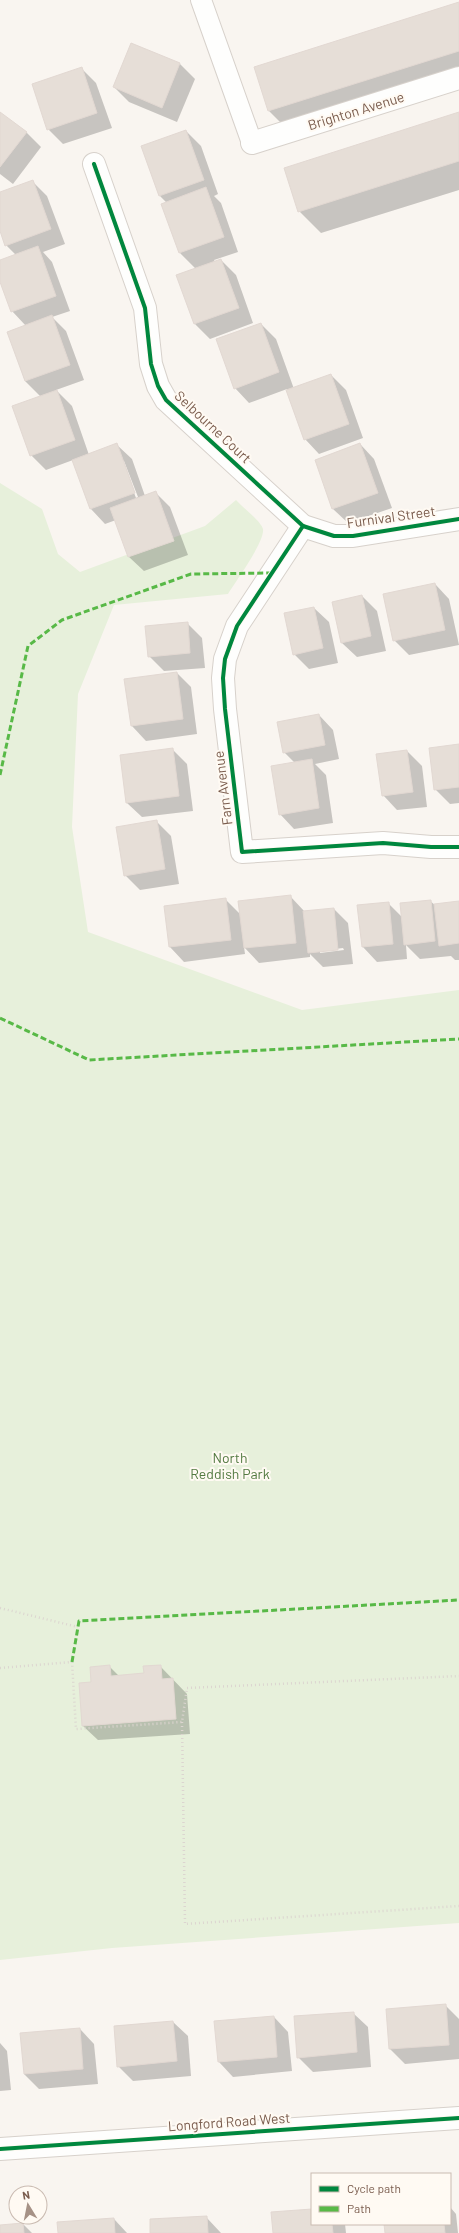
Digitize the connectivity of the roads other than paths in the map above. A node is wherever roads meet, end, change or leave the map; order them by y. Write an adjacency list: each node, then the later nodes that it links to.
1 (201, 0): 3 (lane)
2 (459, 78): 3 (street, Brighton Avenue)
3 (252, 143)
4 (94, 164): 6 (street, Selbourne Court)
5 (459, 519): 6 (street, Furnival Street)
6 (303, 526): 7 (street, Farn Avenue)
7 (459, 846)
8 (459, 2118): 9 (street, Longford Road West)
9 (0, 2149)

